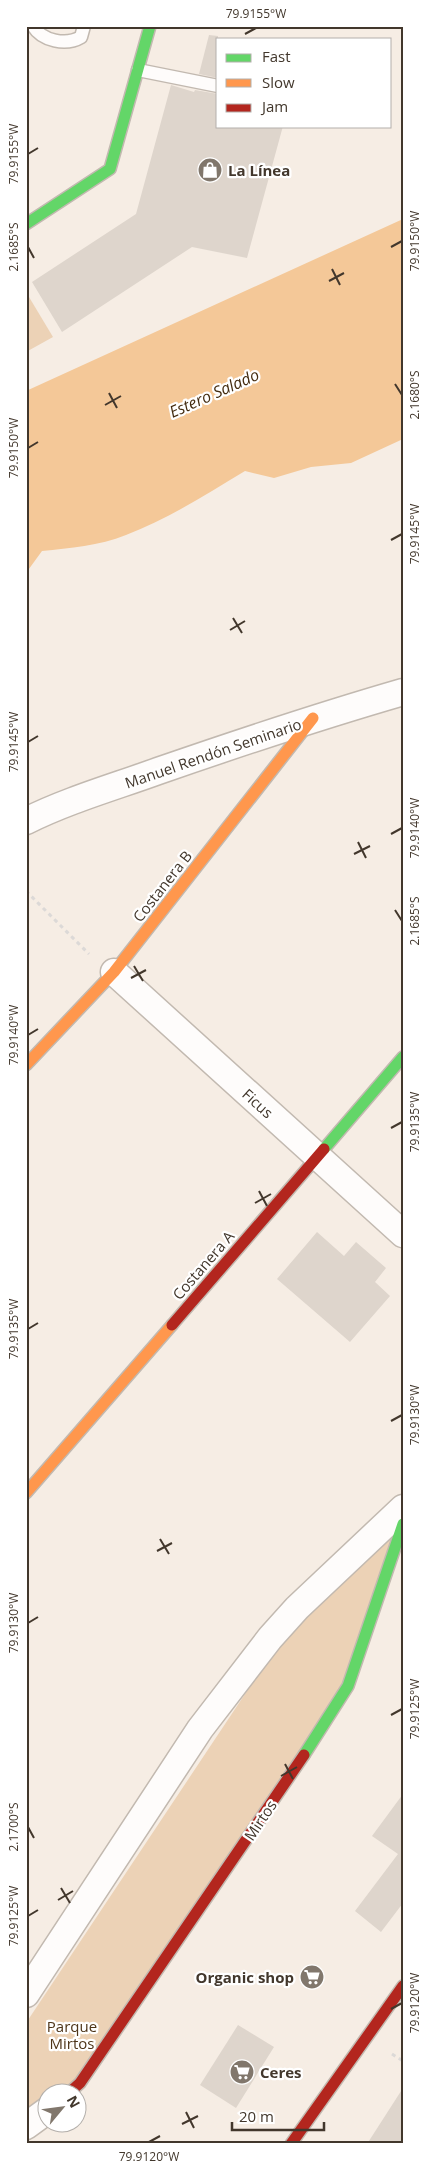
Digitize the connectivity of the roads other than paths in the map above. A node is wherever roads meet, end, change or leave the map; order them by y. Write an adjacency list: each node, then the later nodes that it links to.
1 (32, 26): 2 (lane)
2 (84, 26)
3 (150, 26): 4 (street)
4 (138, 70): 5 (lane); 6 (street)
5 (216, 86)
6 (26, 224)
7 (403, 692): 8 (street, Manuel Rendón Seminario)
8 (313, 718): 9 (street, Manuel Rendón Seminario); 10 (street, Costanera B)
9 (26, 821)
10 (114, 972): 12 (street, Costanera B); 13 (street, Ficus)
11 (403, 1057): 13 (street, Costanera A)
12 (26, 1065)
13 (317, 1157): 14 (street, Ficus); 15 (street, Costanera A)
14 (403, 1234)
15 (26, 1493)
16 (403, 1508): 19 (street)
17 (403, 1524): 20 (street, Mirtos)
18 (403, 1986): 23 (street)
19 (26, 1994)
20 (79, 2082)
21 (38, 2117): 22 (street)
22 (26, 2126)
23 (291, 2144)

